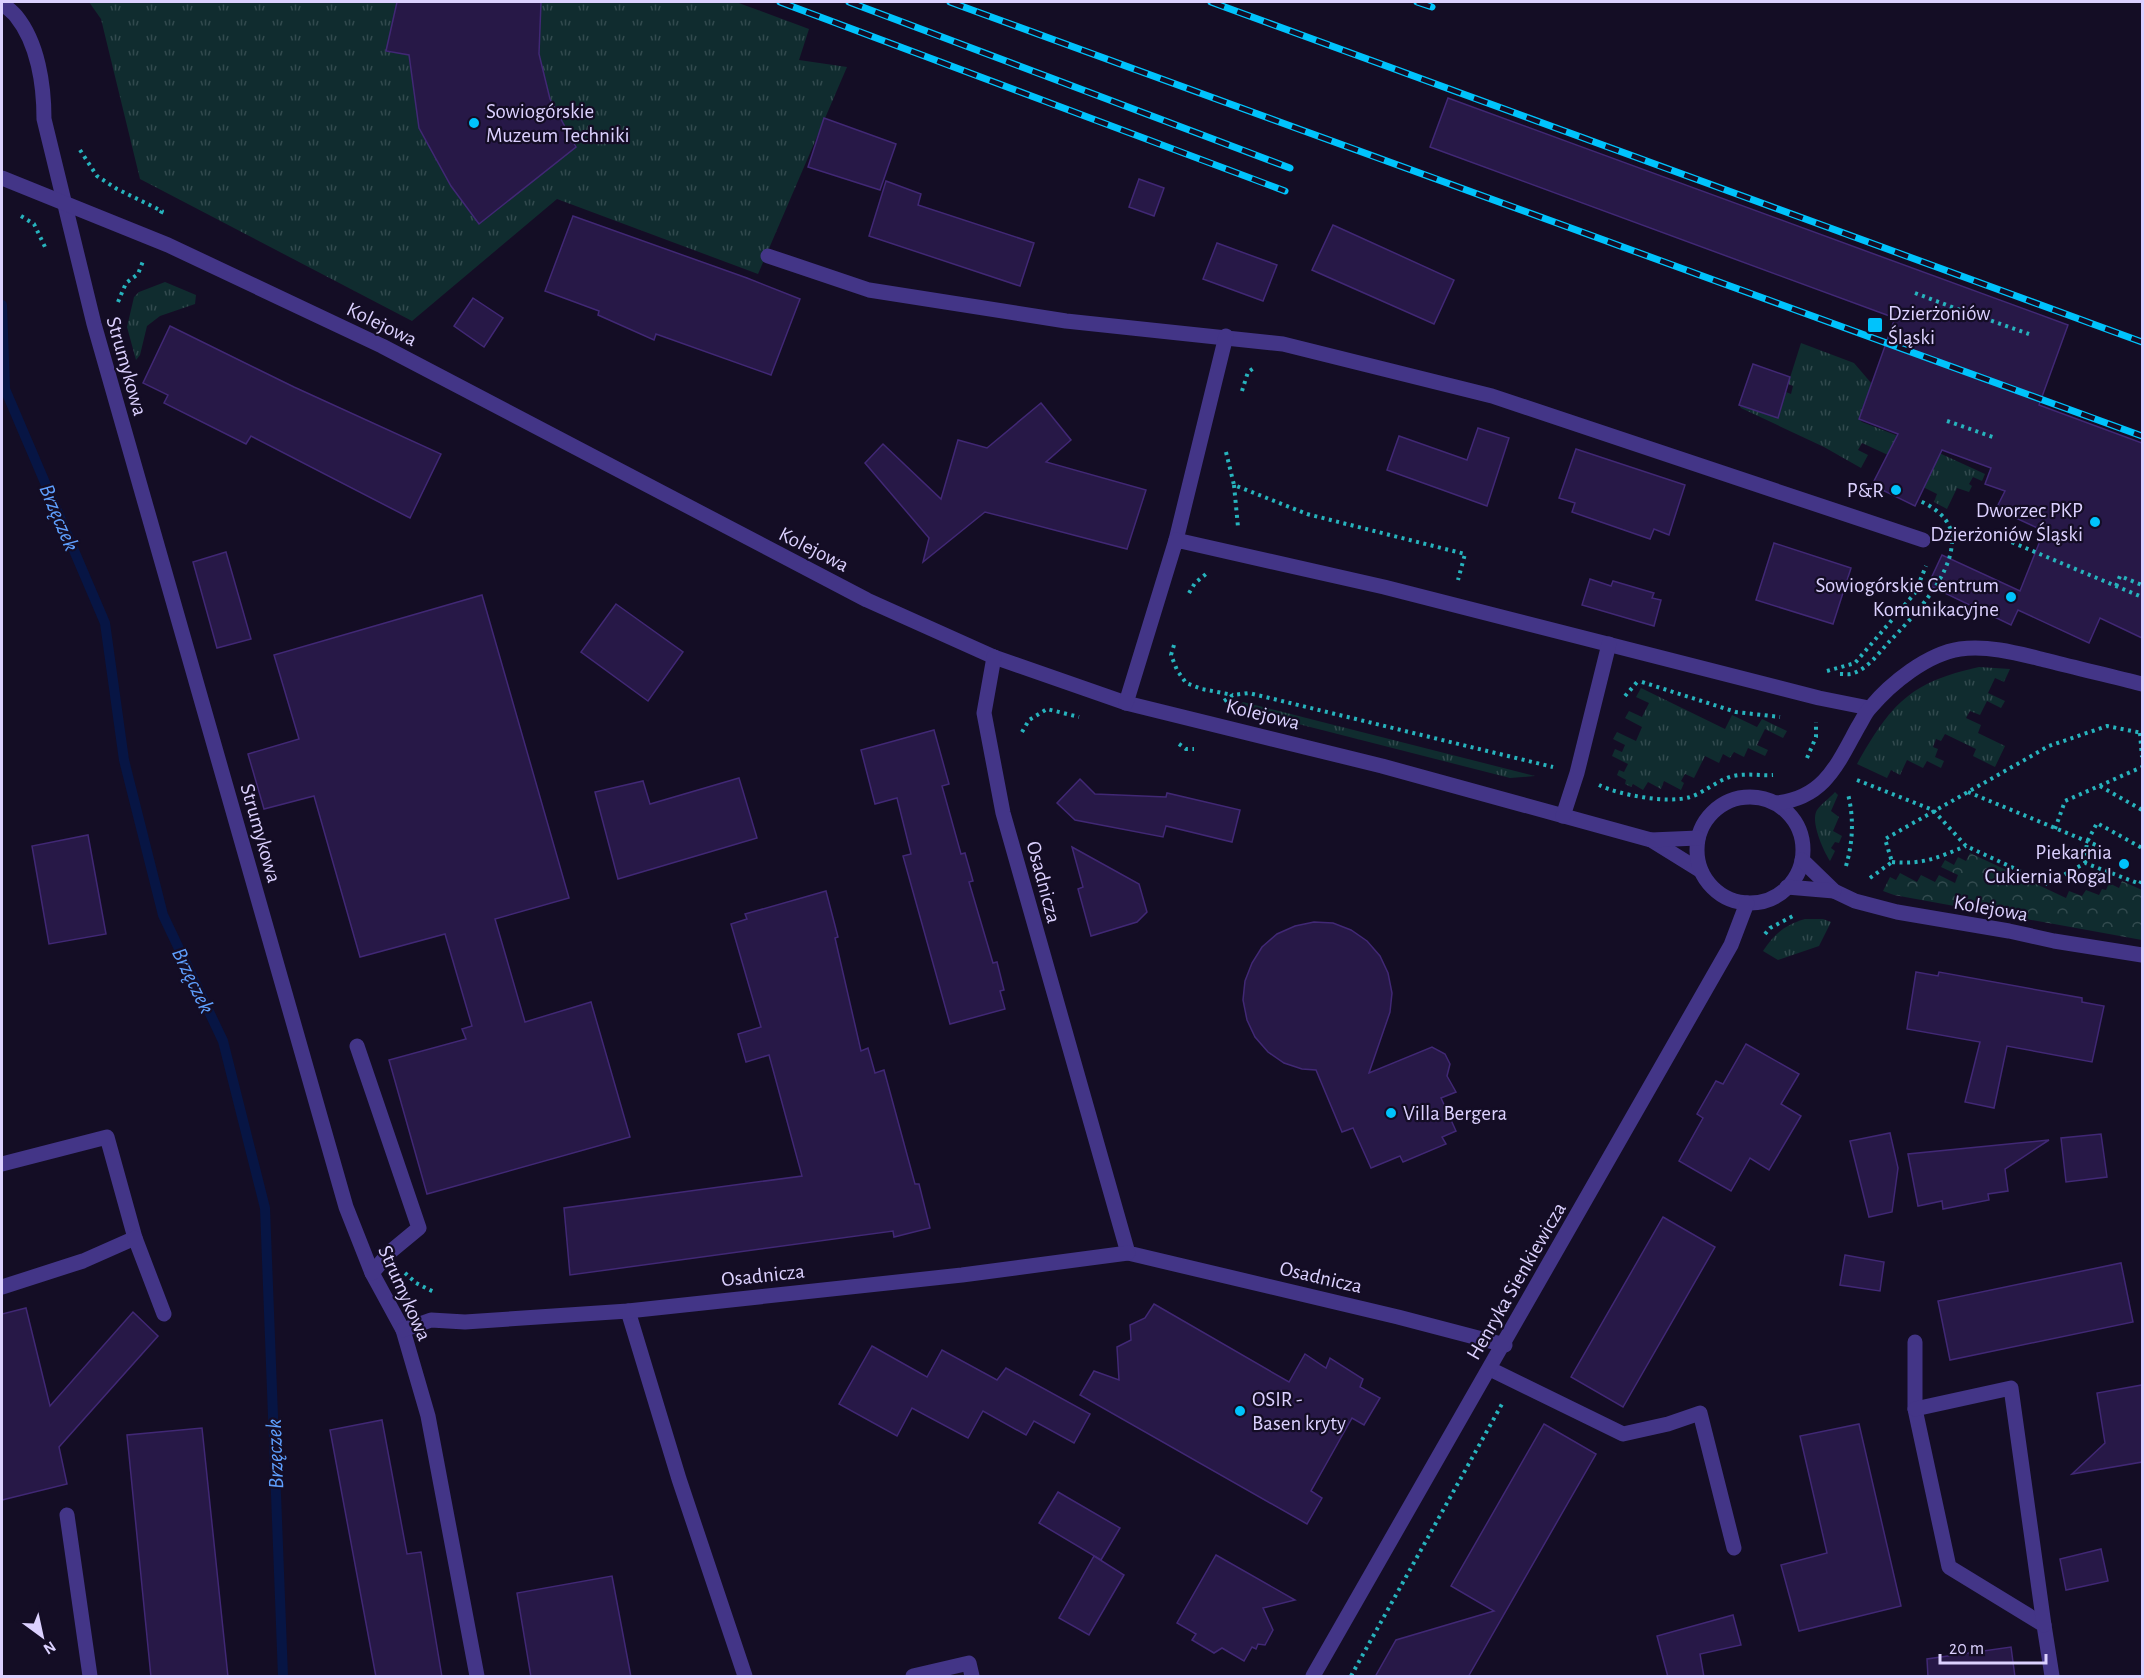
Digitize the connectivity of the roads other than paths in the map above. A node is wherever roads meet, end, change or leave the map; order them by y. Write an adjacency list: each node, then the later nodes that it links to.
1 (2, 3): 3 (street, Strumykowa)
2 (2, 178): 3 (street, Kolejowa)
3 (64, 203): 9 (street, Kolejowa); 27 (street, Strumykowa)
4 (768, 256): 5 (street)
5 (1226, 336): 6 (street); 7 (street)
6 (1176, 540): 8 (street); 11 (street)
7 (1929, 542)
8 (1609, 644): 12 (street); 14 (street)
9 (994, 657): 11 (street, Kolejowa); 26 (street, Osadnicza)
10 (2142, 684): 12 (street)
11 (1126, 703): 14 (street, Kolejowa)
12 (1869, 708): 13 (street)
13 (1776, 803): 15 (street); 17 (street)
14 (1563, 816): 16 (street, Kolejowa)
15 (1698, 838): 16 (street, Kolejowa); 18 (street)
16 (1651, 840): 18 (street, Kolejowa)
17 (1802, 860): 19 (street); 20 (street, Kolejowa)
18 (1701, 871): 21 (street)
19 (1787, 887): 20 (street, Kolejowa); 21 (street)
20 (1834, 891): 22 (street, Kolejowa)
21 (1747, 903): 33 (street, Henryka Sienkiewicza)
22 (2142, 955)
23 (357, 1046): 27 (street)
24 (2, 1164): 25 (street)
25 (135, 1238): 28 (street); 30 (street)
26 (1128, 1252): 29 (street, Osadnicza); 33 (street, Osadnicza)
27 (372, 1273): 31 (street, Strumykowa)
28 (2, 1287)
29 (628, 1311): 31 (street, Osadnicza); 41 (street)
30 (164, 1314)
31 (403, 1330): 40 (street, Strumykowa)
32 (1915, 1342): 35 (street)
33 (1504, 1345): 34 (street, Henryka Sienkiewicza)
34 (1490, 1369): 37 (street); 44 (street, Henryka Sienkiewicza)
35 (1915, 1408): 38 (street); 38 (street)
36 (67, 1515): 39 (street)
37 (1734, 1548)
38 (2044, 1625): 45 (street)
39 (90, 1677)
40 (477, 1677)
41 (745, 1677)
42 (913, 1677): 43 (street)
43 (972, 1677)
44 (1313, 1677)
45 (2052, 1677)

